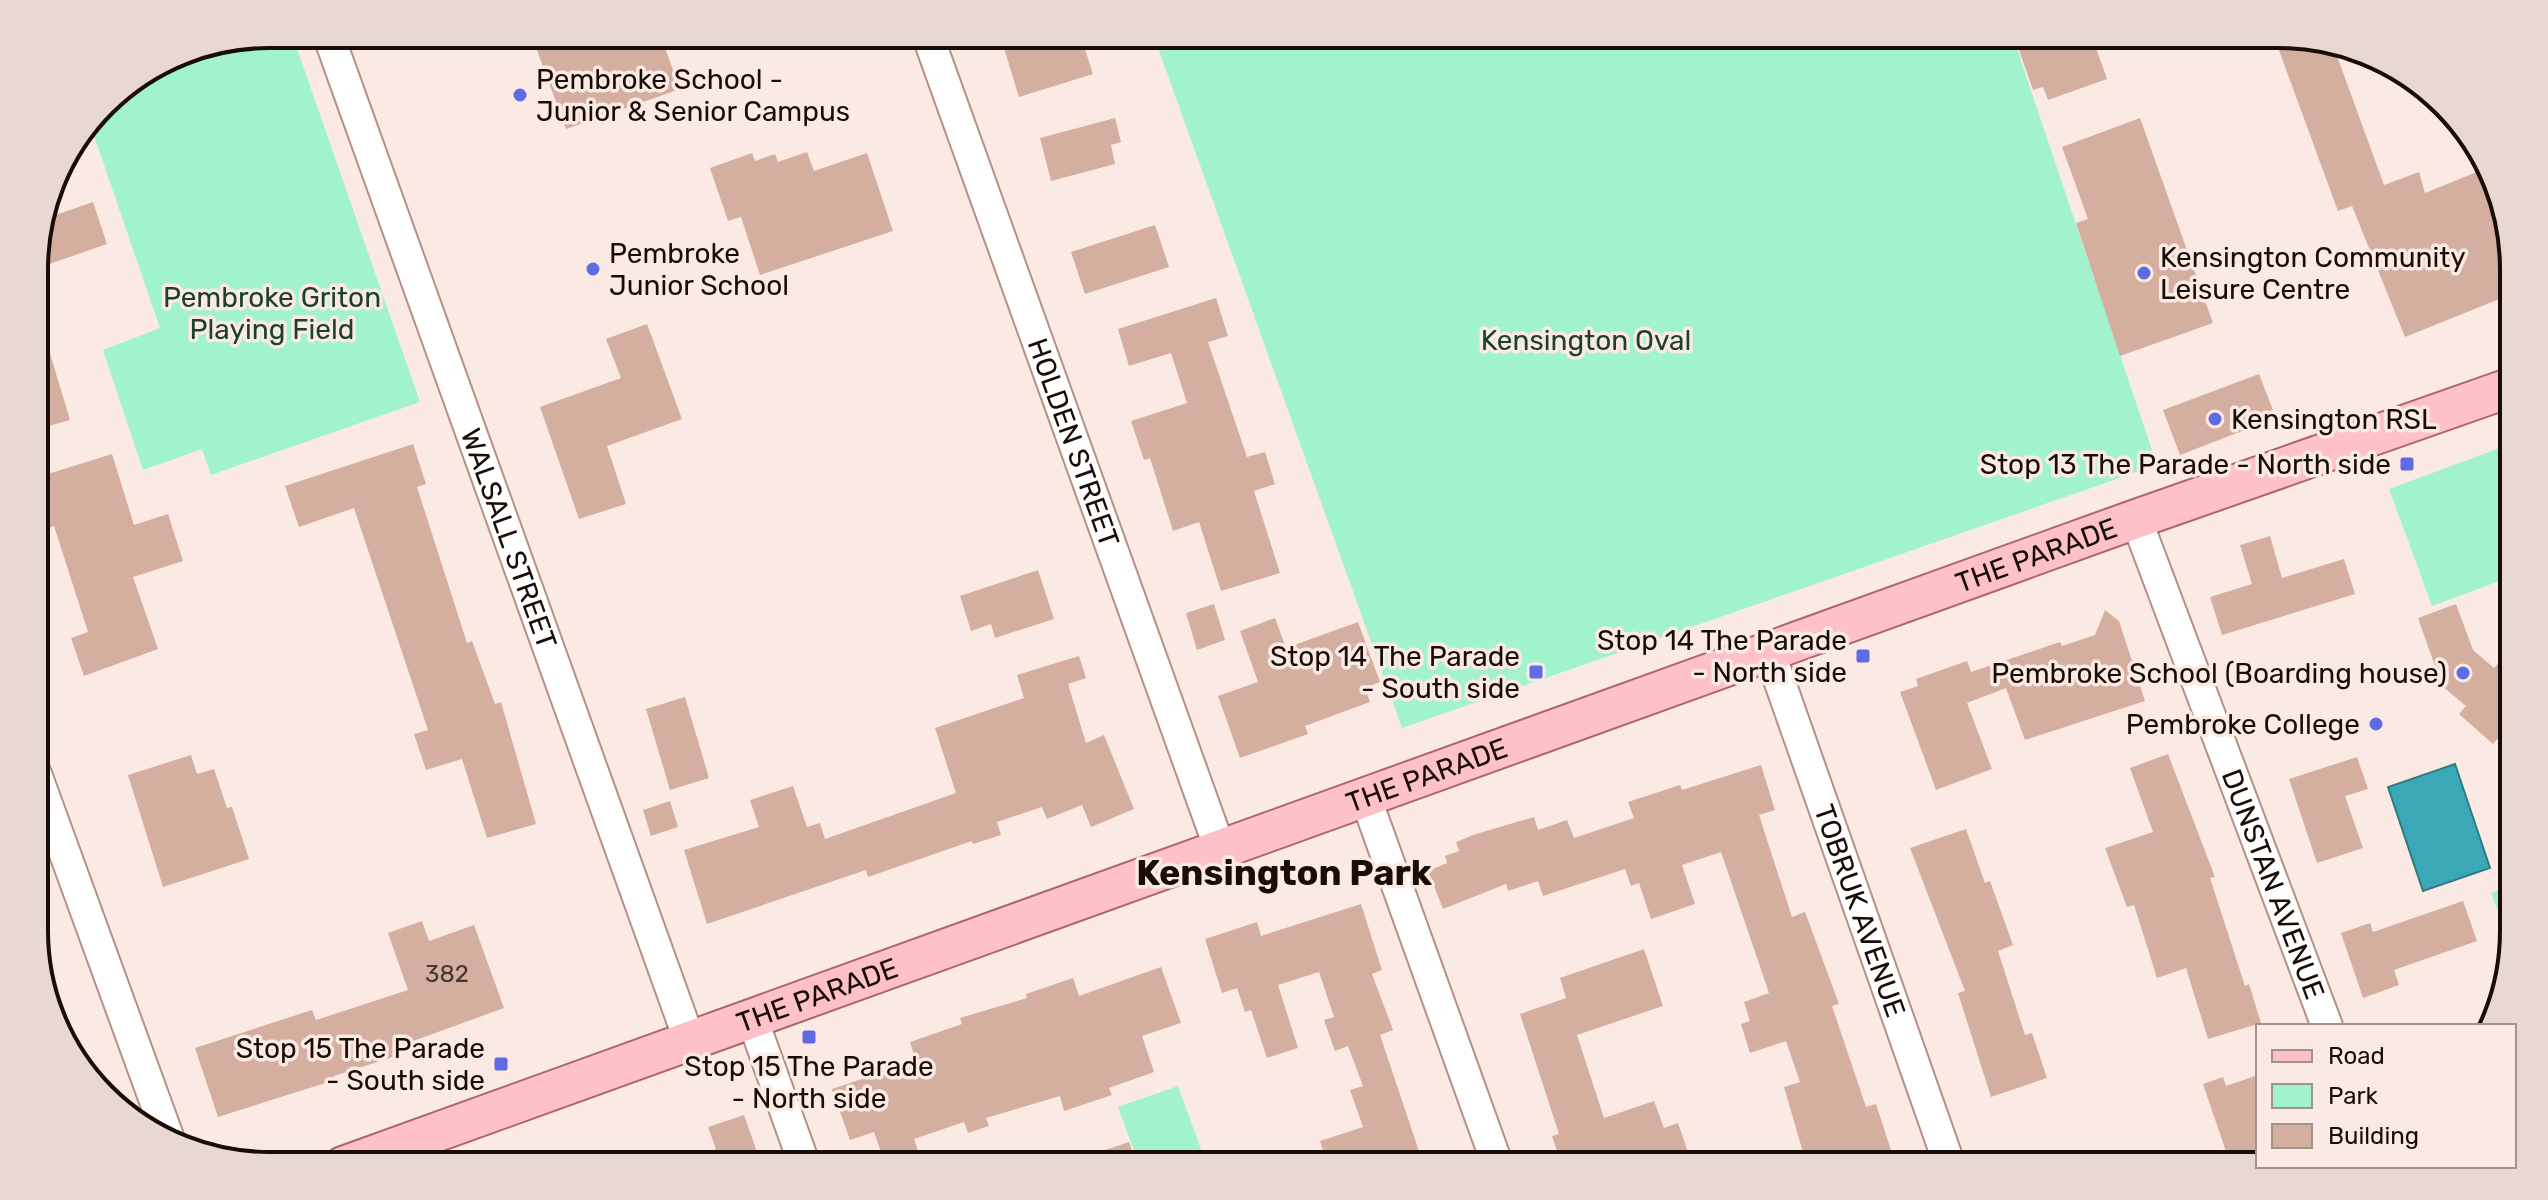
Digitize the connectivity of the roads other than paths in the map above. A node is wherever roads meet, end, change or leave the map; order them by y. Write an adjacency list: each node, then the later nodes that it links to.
1 (333, 48): 11 (street, WALSALL STREET)
2 (932, 48): 8 (street, HOLDEN STREET)
3 (2500, 391): 4 (main road, THE PARADE)
4 (2136, 519): 5 (main road, THE PARADE); 10 (street, DUNSTAN AVENUE)
5 (1770, 654): 6 (main road, THE PARADE); 16 (street, TOBRUK AVENUE)
6 (1366, 799): 8 (main road, THE PARADE); 15 (street)
7 (48, 807): 12 (street)
8 (1221, 852): 9 (main road, THE PARADE)
9 (753, 1021): 11 (main road, THE PARADE); 14 (street)
10 (2326, 1024)
11 (690, 1042): 13 (main road, THE PARADE)
12 (164, 1125)
13 (382, 1152)
14 (800, 1152)
15 (1493, 1152)
16 (1945, 1152)

